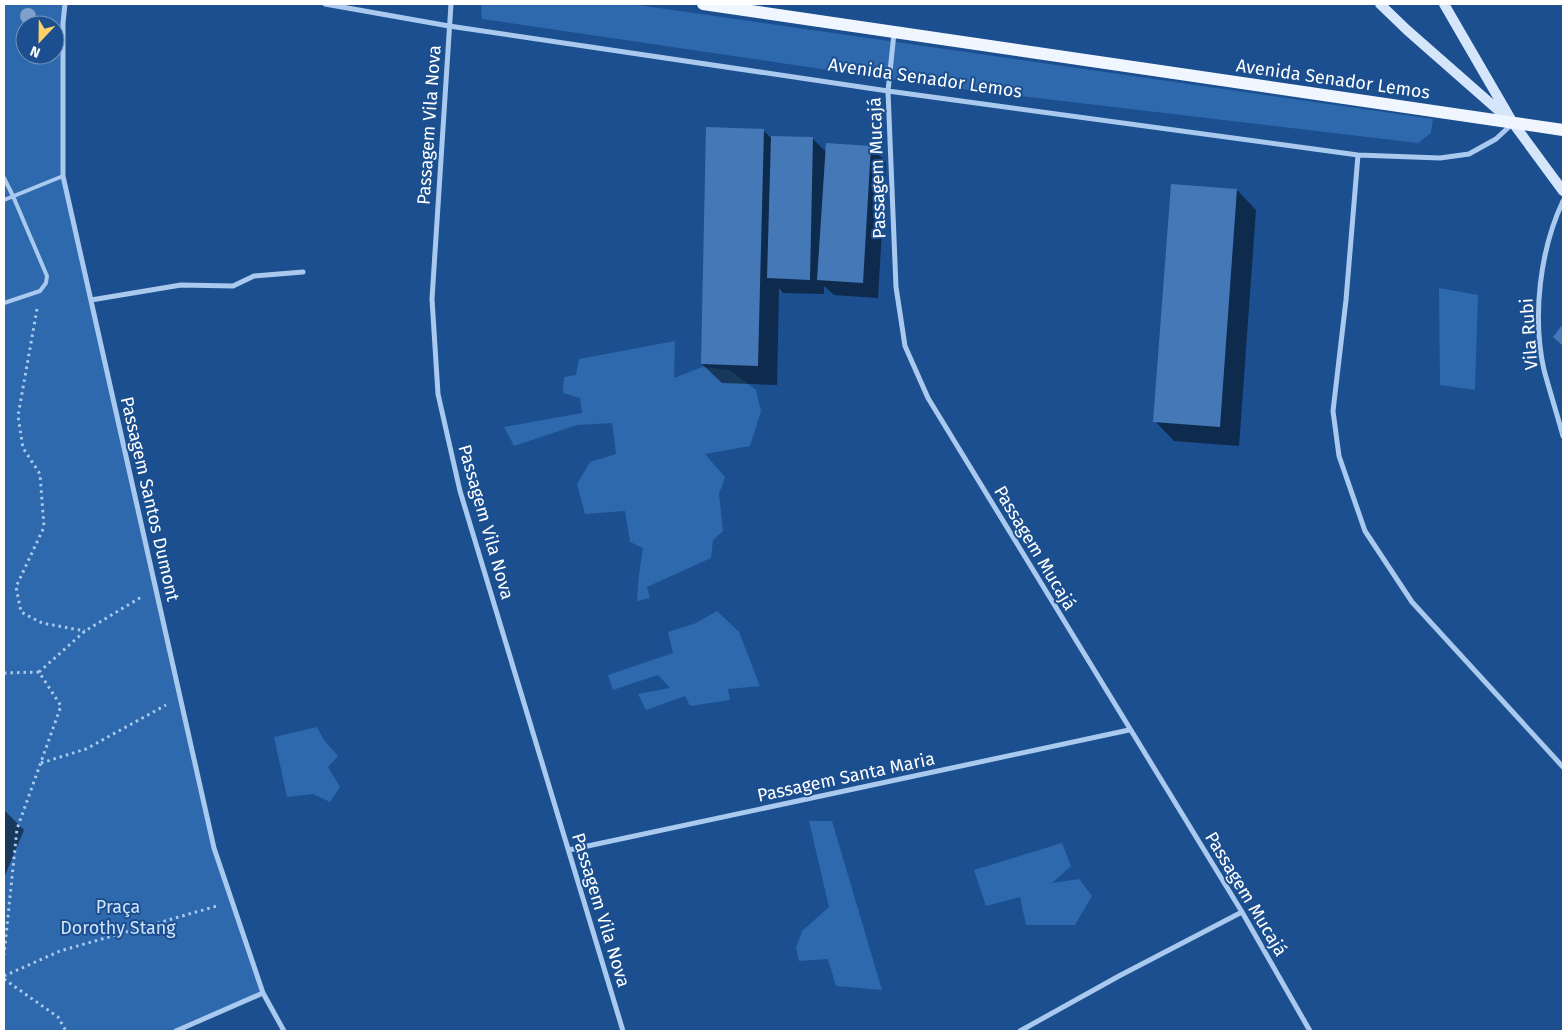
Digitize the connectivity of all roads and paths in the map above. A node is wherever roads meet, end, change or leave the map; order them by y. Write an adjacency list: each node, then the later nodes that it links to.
1 (65, 4): 13 (street, Passagem Santos Dumont)
2 (325, 4): 7 (street, Avenida Senador Lemos)
3 (451, 4): 7 (street, Passagem Vila Nova)
4 (704, 4): 8 (main road, Avenida Senador Lemos)
5 (1380, 4): 10 (main road)
6 (1444, 4): 10 (main road)
7 (450, 26): 9 (street, Avenida Senador Lemos); 32 (street, Passagem Vila Nova)
8 (894, 33): 9 (street, Passagem Mucajá); 10 (main road, Avenida Senador Lemos)
9 (888, 91): 12 (street, Avenida Senador Lemos); 29 (street, Passagem Mucajá)
10 (1513, 123): 11 (main road, Avenida Senador Lemos); 12 (street, Avenida Senador Lemos); 15 (main road)
11 (1563, 130)
12 (1358, 155): 31 (street)
13 (63, 176): 16 (lane); 21 (street, Passagem Santos Dumont)
14 (4, 178): 16 (lane)
15 (1563, 191)
16 (13, 196): 17 (lane); 20 (lane)
17 (4, 200)
18 (1563, 201): 23 (street, Vila Rubi)
19 (303, 272): 21 (street)
20 (40, 291): 22 (lane); 25 (path)
21 (91, 300): 24 (street, Passagem Santos Dumont)
22 (4, 304)
23 (1563, 436)
24 (156, 588): 25 (path); 28 (street, Passagem Santos Dumont)
25 (85, 631): 26 (path)
26 (39, 672): 27 (path); 30 (path)
27 (4, 673)
28 (180, 697): 30 (path); 33 (street, Passagem Santos Dumont)
29 (1129, 730): 32 (street, Passagem Santa Maria); 34 (street, Passagem Mucajá)
30 (40, 763): 35 (path)
31 (1563, 767)
32 (569, 850): 41 (street, Passagem Vila Nova)
33 (232, 902): 36 (path); 37 (street, Passagem Santos Dumont)
34 (1242, 912): 42 (street); 43 (street, Passagem Mucajá)
35 (4, 956)
36 (4, 977): 38 (path)
37 (262, 993): 39 (street); 40 (street, Passagem Santos Dumont)
38 (66, 1031)
39 (176, 1031)
40 (284, 1031)
41 (623, 1031)
42 (1020, 1031)
43 (1310, 1031)

